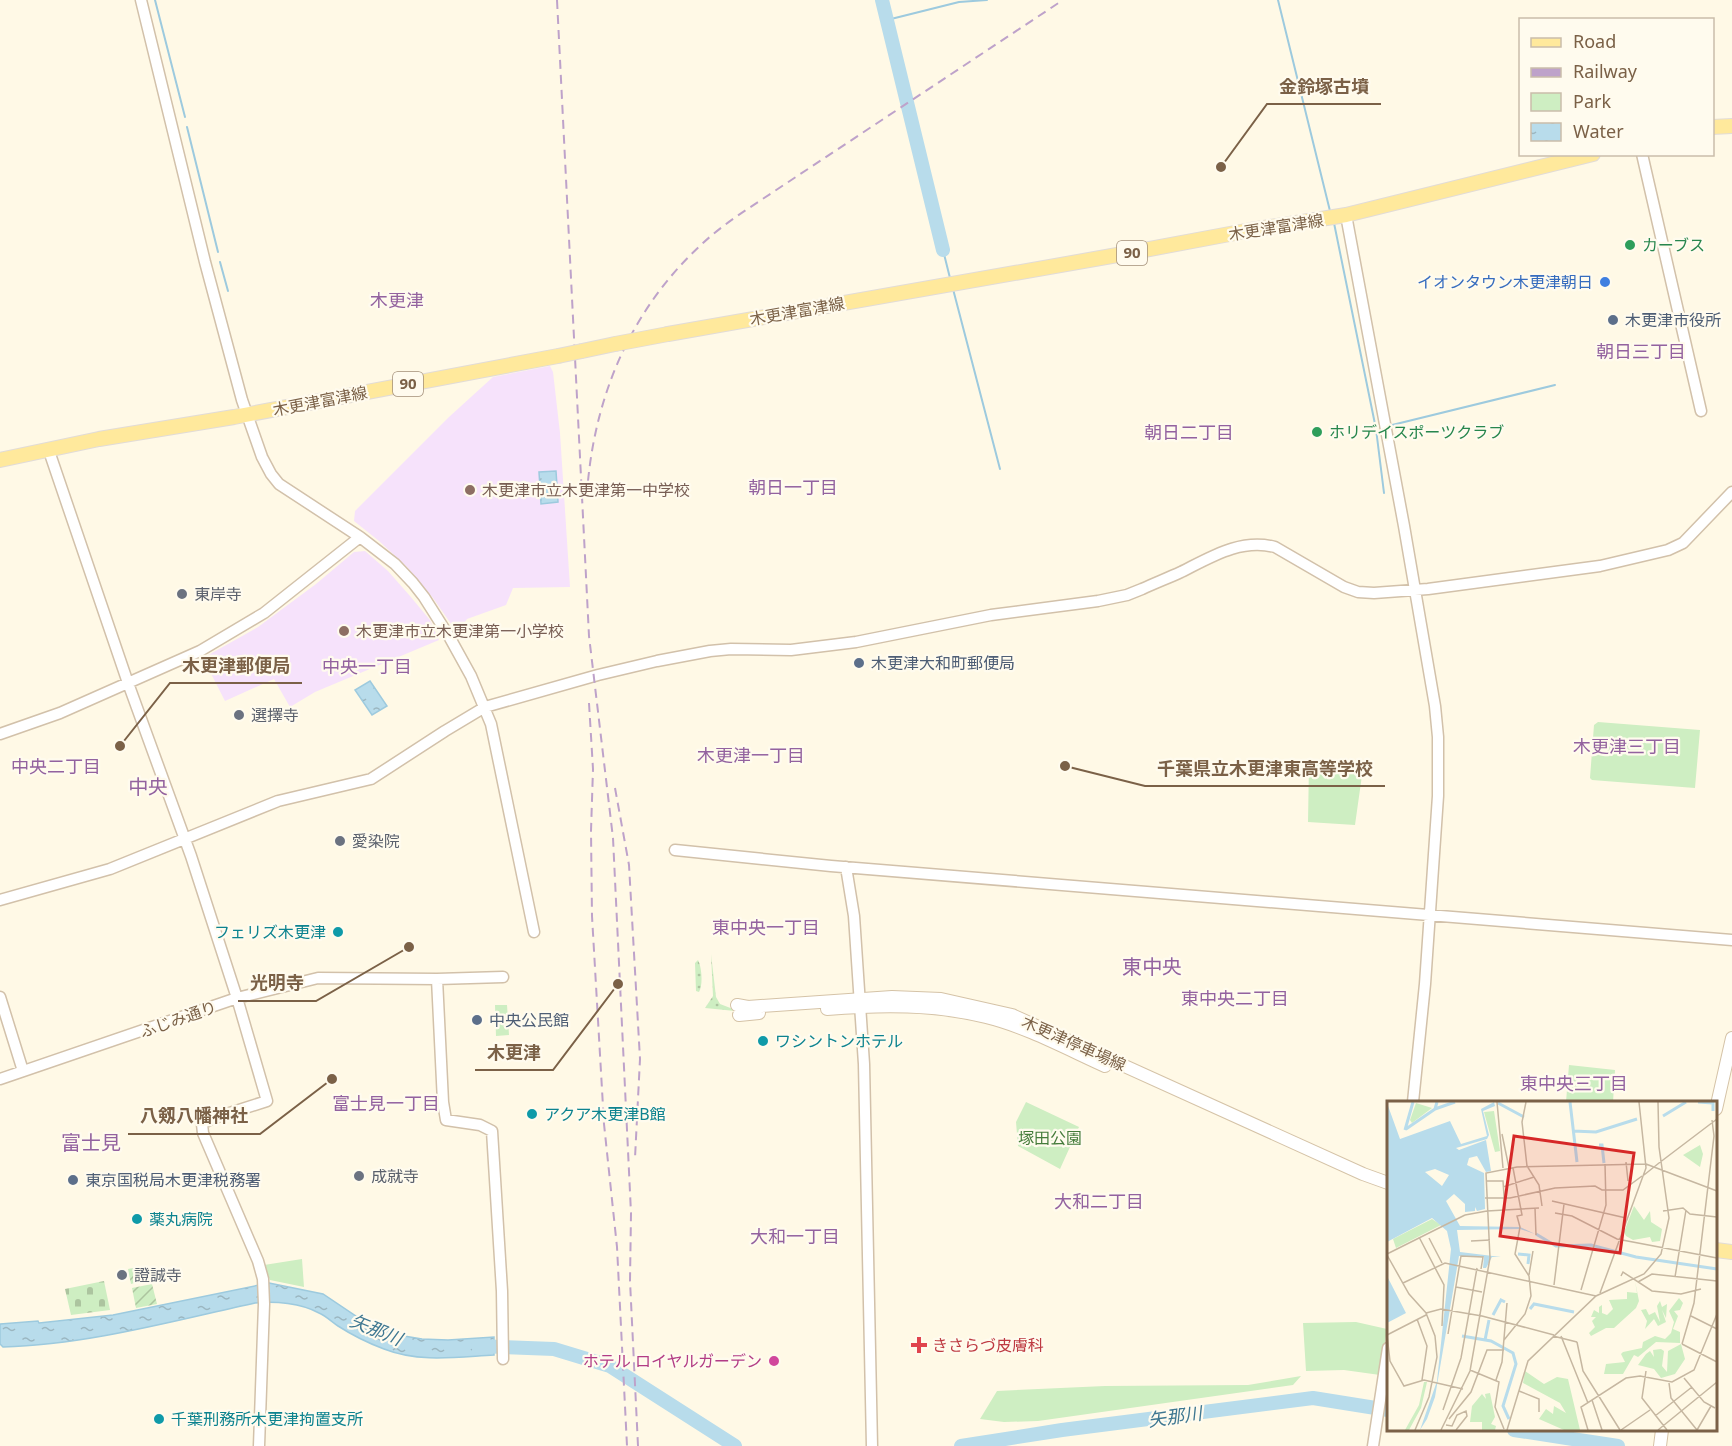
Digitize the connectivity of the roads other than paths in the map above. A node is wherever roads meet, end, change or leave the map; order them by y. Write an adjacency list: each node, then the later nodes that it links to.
1 (141, 0): 8 (street)
2 (1732, 126): 3 (main road)
3 (1714, 128)
4 (1585, 156): 6 (main road, 木更津富津線 / 90)
5 (1642, 156): 7 (street)
6 (1346, 216): 8 (main road, 木更津富津線 / 90, bridge); 13 (street)
7 (1701, 411)
8 (247, 414): 9 (main road, 木更津富津線 / 90); 12 (street)
9 (49, 451): 10 (main road, 木更津富津線 / 90); 14 (street)
10 (0, 460)
11 (1732, 492): 13 (street)
12 (360, 537): 14 (street); 15 (street)
13 (1415, 590): 15 (street); 21 (street)
14 (128, 683): 16 (street); 17 (street)
15 (485, 707): 17 (street); 22 (street)
16 (0, 734)
17 (184, 839): 20 (street); 27 (street)
18 (675, 850): 19 (street)
19 (846, 867): 21 (street); 28 (street)
20 (0, 900)
21 (1430, 916): 23 (street); 33 (street)
22 (534, 932)
23 (1732, 940)
24 (503, 977): 25 (street, ふじみ通り)
25 (437, 979): 27 (street, ふじみ通り); 39 (street)
26 (0, 997): 31 (street)
27 (237, 998): 31 (street, ふじみ通り); 42 (street)
28 (859, 1003): 29 (main road, 木更津停車場線); 35 (main road, 木更津停車場線); 36 (main road, 木更津停車場線); 41 (street)
29 (738, 1010)
30 (1732, 1038): 34 (main road)
31 (23, 1071): 32 (street, ふじみ通り)
32 (0, 1079)
33 (1413, 1101)
34 (1717, 1105)
35 (1387, 1183)
36 (1387, 1191)
37 (1717, 1250): 38 (main road)
38 (1732, 1252)
39 (503, 1359)
40 (1387, 1361): 43 (street)
41 (872, 1442)
42 (259, 1446)
43 (1372, 1446)

